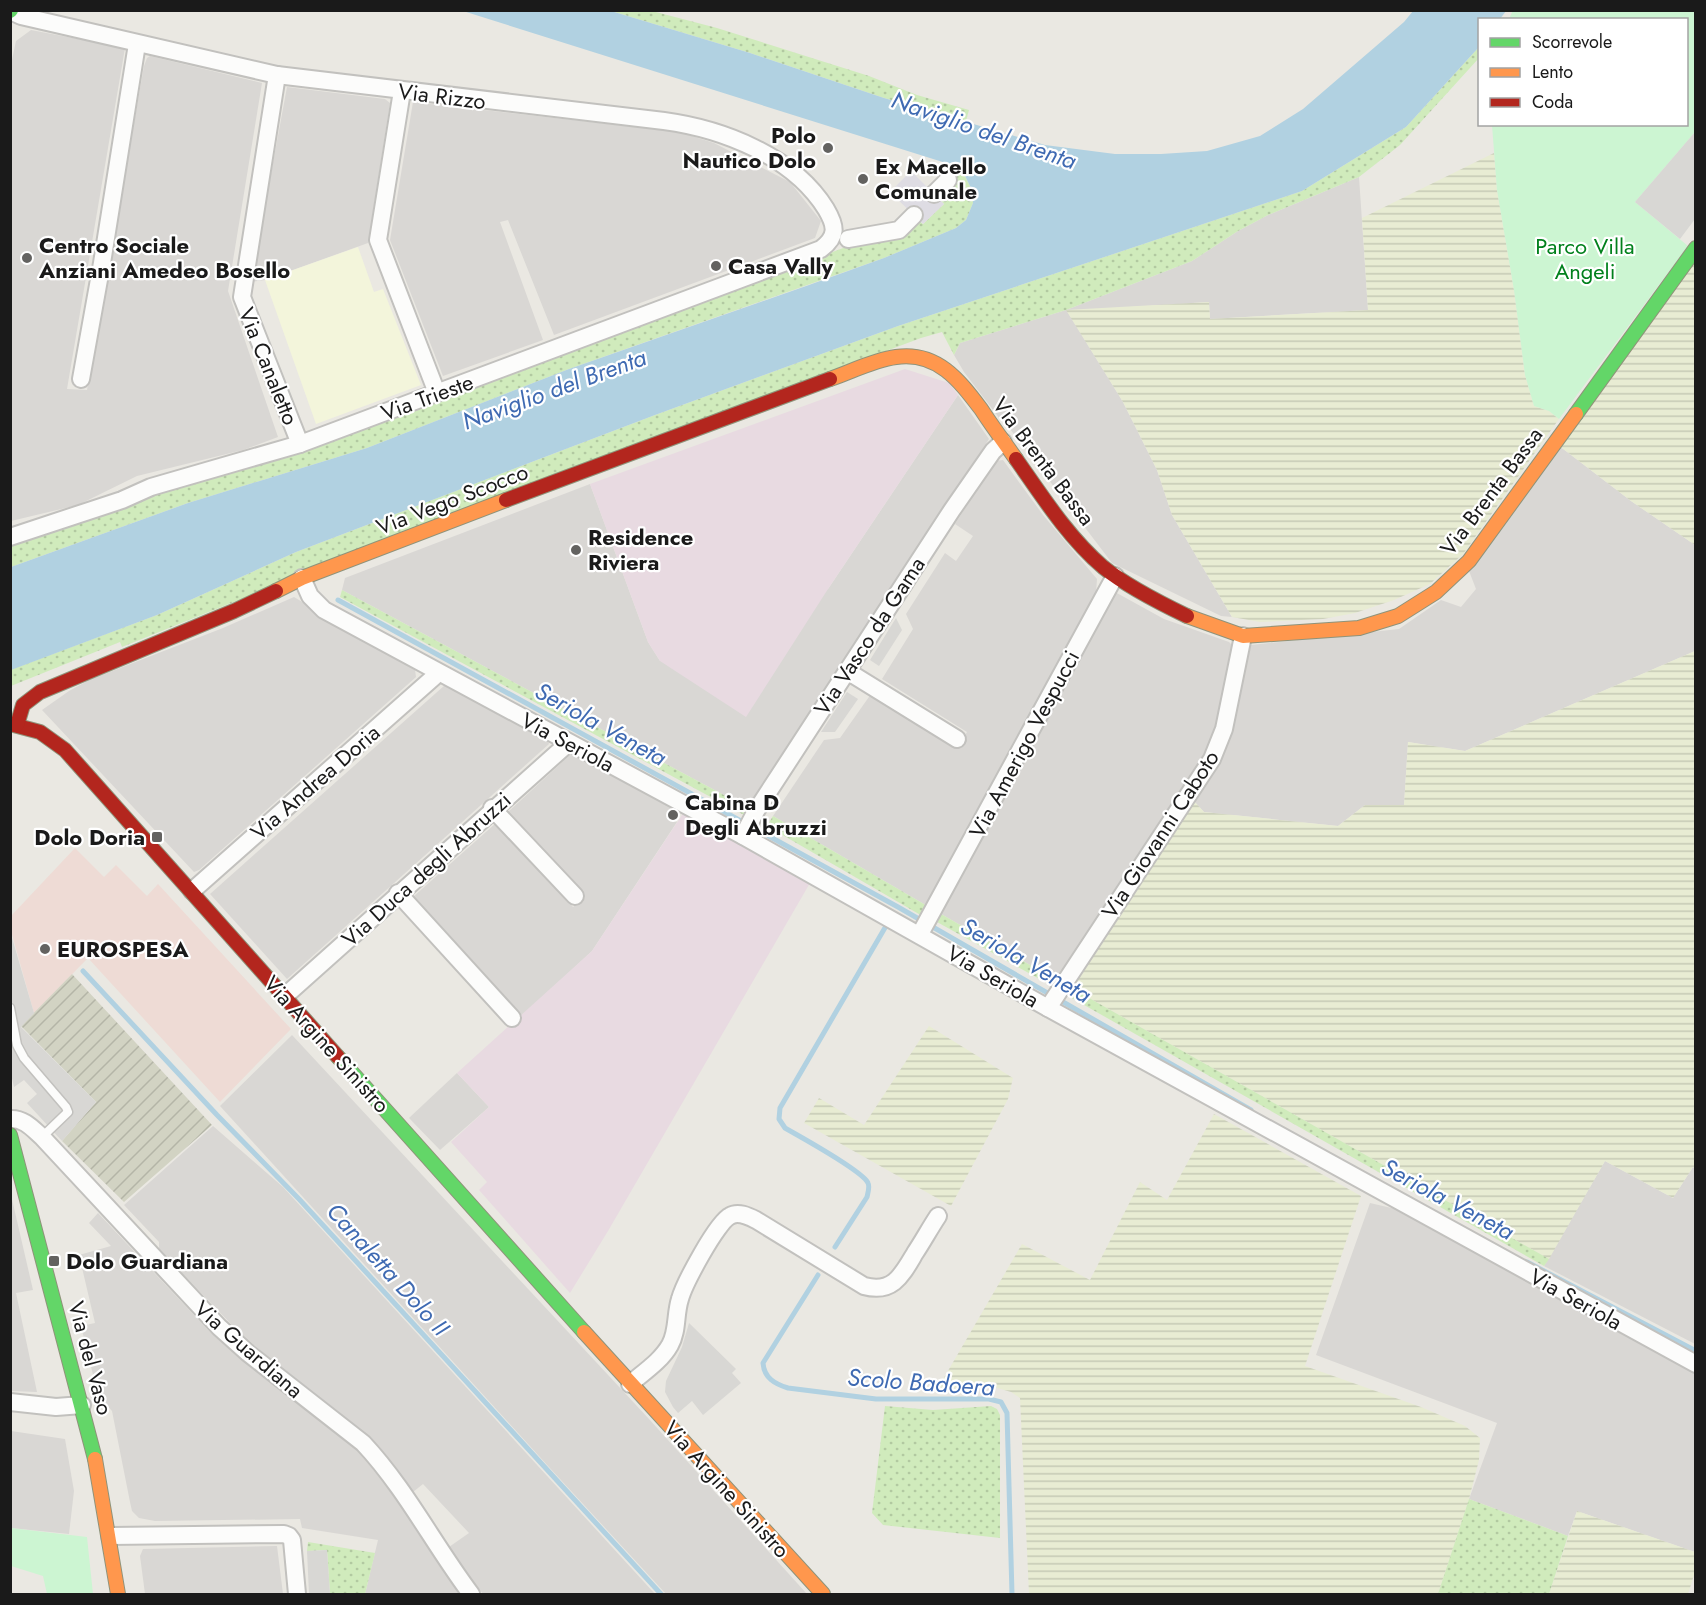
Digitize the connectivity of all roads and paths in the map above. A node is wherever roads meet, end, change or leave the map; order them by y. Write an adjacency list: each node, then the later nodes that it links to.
1 (10, 11): 2 (street, Via Rizzo)
2 (137, 44): 3 (street, Via Rizzo); 11 (street)
3 (277, 75): 4 (street, Via Rizzo); 14 (street, Via Canaletto)
4 (402, 91): 8 (street, Via Rizzo); 12 (street)
5 (948, 180): 6 (street)
6 (934, 194)
7 (914, 215): 8 (street)
8 (840, 237): 12 (street, Via Trieste)
9 (1695, 248): 18 (street, Via Brenta Bassa)
10 (927, 358): 13 (street, Via Brenta Bassa); 17 (street, Via Vego Scocco)
11 (81, 378)
12 (437, 393): 14 (street, Via Trieste)
13 (1003, 442): 16 (street, Via Brenta Bassa); 19 (street, Via Vasco da Gama)
14 (300, 444): 15 (street, Via Trieste)
15 (10, 537)
16 (1115, 576): 18 (street, Via Brenta Bassa); 29 (street, Via Amerigo Vespucci)
17 (302, 578): 20 (street, Via Seriola); 21 (street, Via Vego Scocco)
18 (1243, 636): 31 (street, Via Giovanni Caboto)
19 (847, 670): 22 (street); 25 (street, Via Vasco da Gama)
20 (436, 672): 23 (street, Via Seriola); 26 (street, Via Andrea Doria)
21 (14, 724): 26 (street, Via Argine Sinistro)
22 (957, 739)
23 (567, 742): 24 (street, Via Duca degli Abruzzi); 25 (street, Via Seriola)
24 (492, 808): 27 (street, Via Duca degli Abruzzi); 28 (street)
25 (744, 833): 29 (street, Via Seriola)
26 (192, 891): 30 (street, Via Argine Sinistro)
27 (398, 893): 30 (street, Via Duca degli Abruzzi); 33 (street)
28 (575, 896)
29 (922, 932): 31 (street, Via Seriola)
30 (285, 996): 39 (street, Via Argine Sinistro)
31 (1049, 1005): 38 (street, Via Seriola)
32 (10, 1008): 36 (lane)
33 (512, 1018)
34 (10, 1119): 36 (street, Via Guardiana)
35 (10, 1135): 41 (street, Via del Vaso)
36 (42, 1137): 45 (street, Via Guardiana)
37 (938, 1216): 39 (street)
38 (1695, 1364)
39 (630, 1384): 46 (street, Via Argine Sinistro)
40 (10, 1402): 41 (street)
41 (82, 1405): 42 (street, Via del Vaso)
42 (110, 1536): 43 (street, Via del Vaso); 44 (street)
43 (118, 1594)
44 (297, 1594)
45 (471, 1594)
46 (823, 1594)

